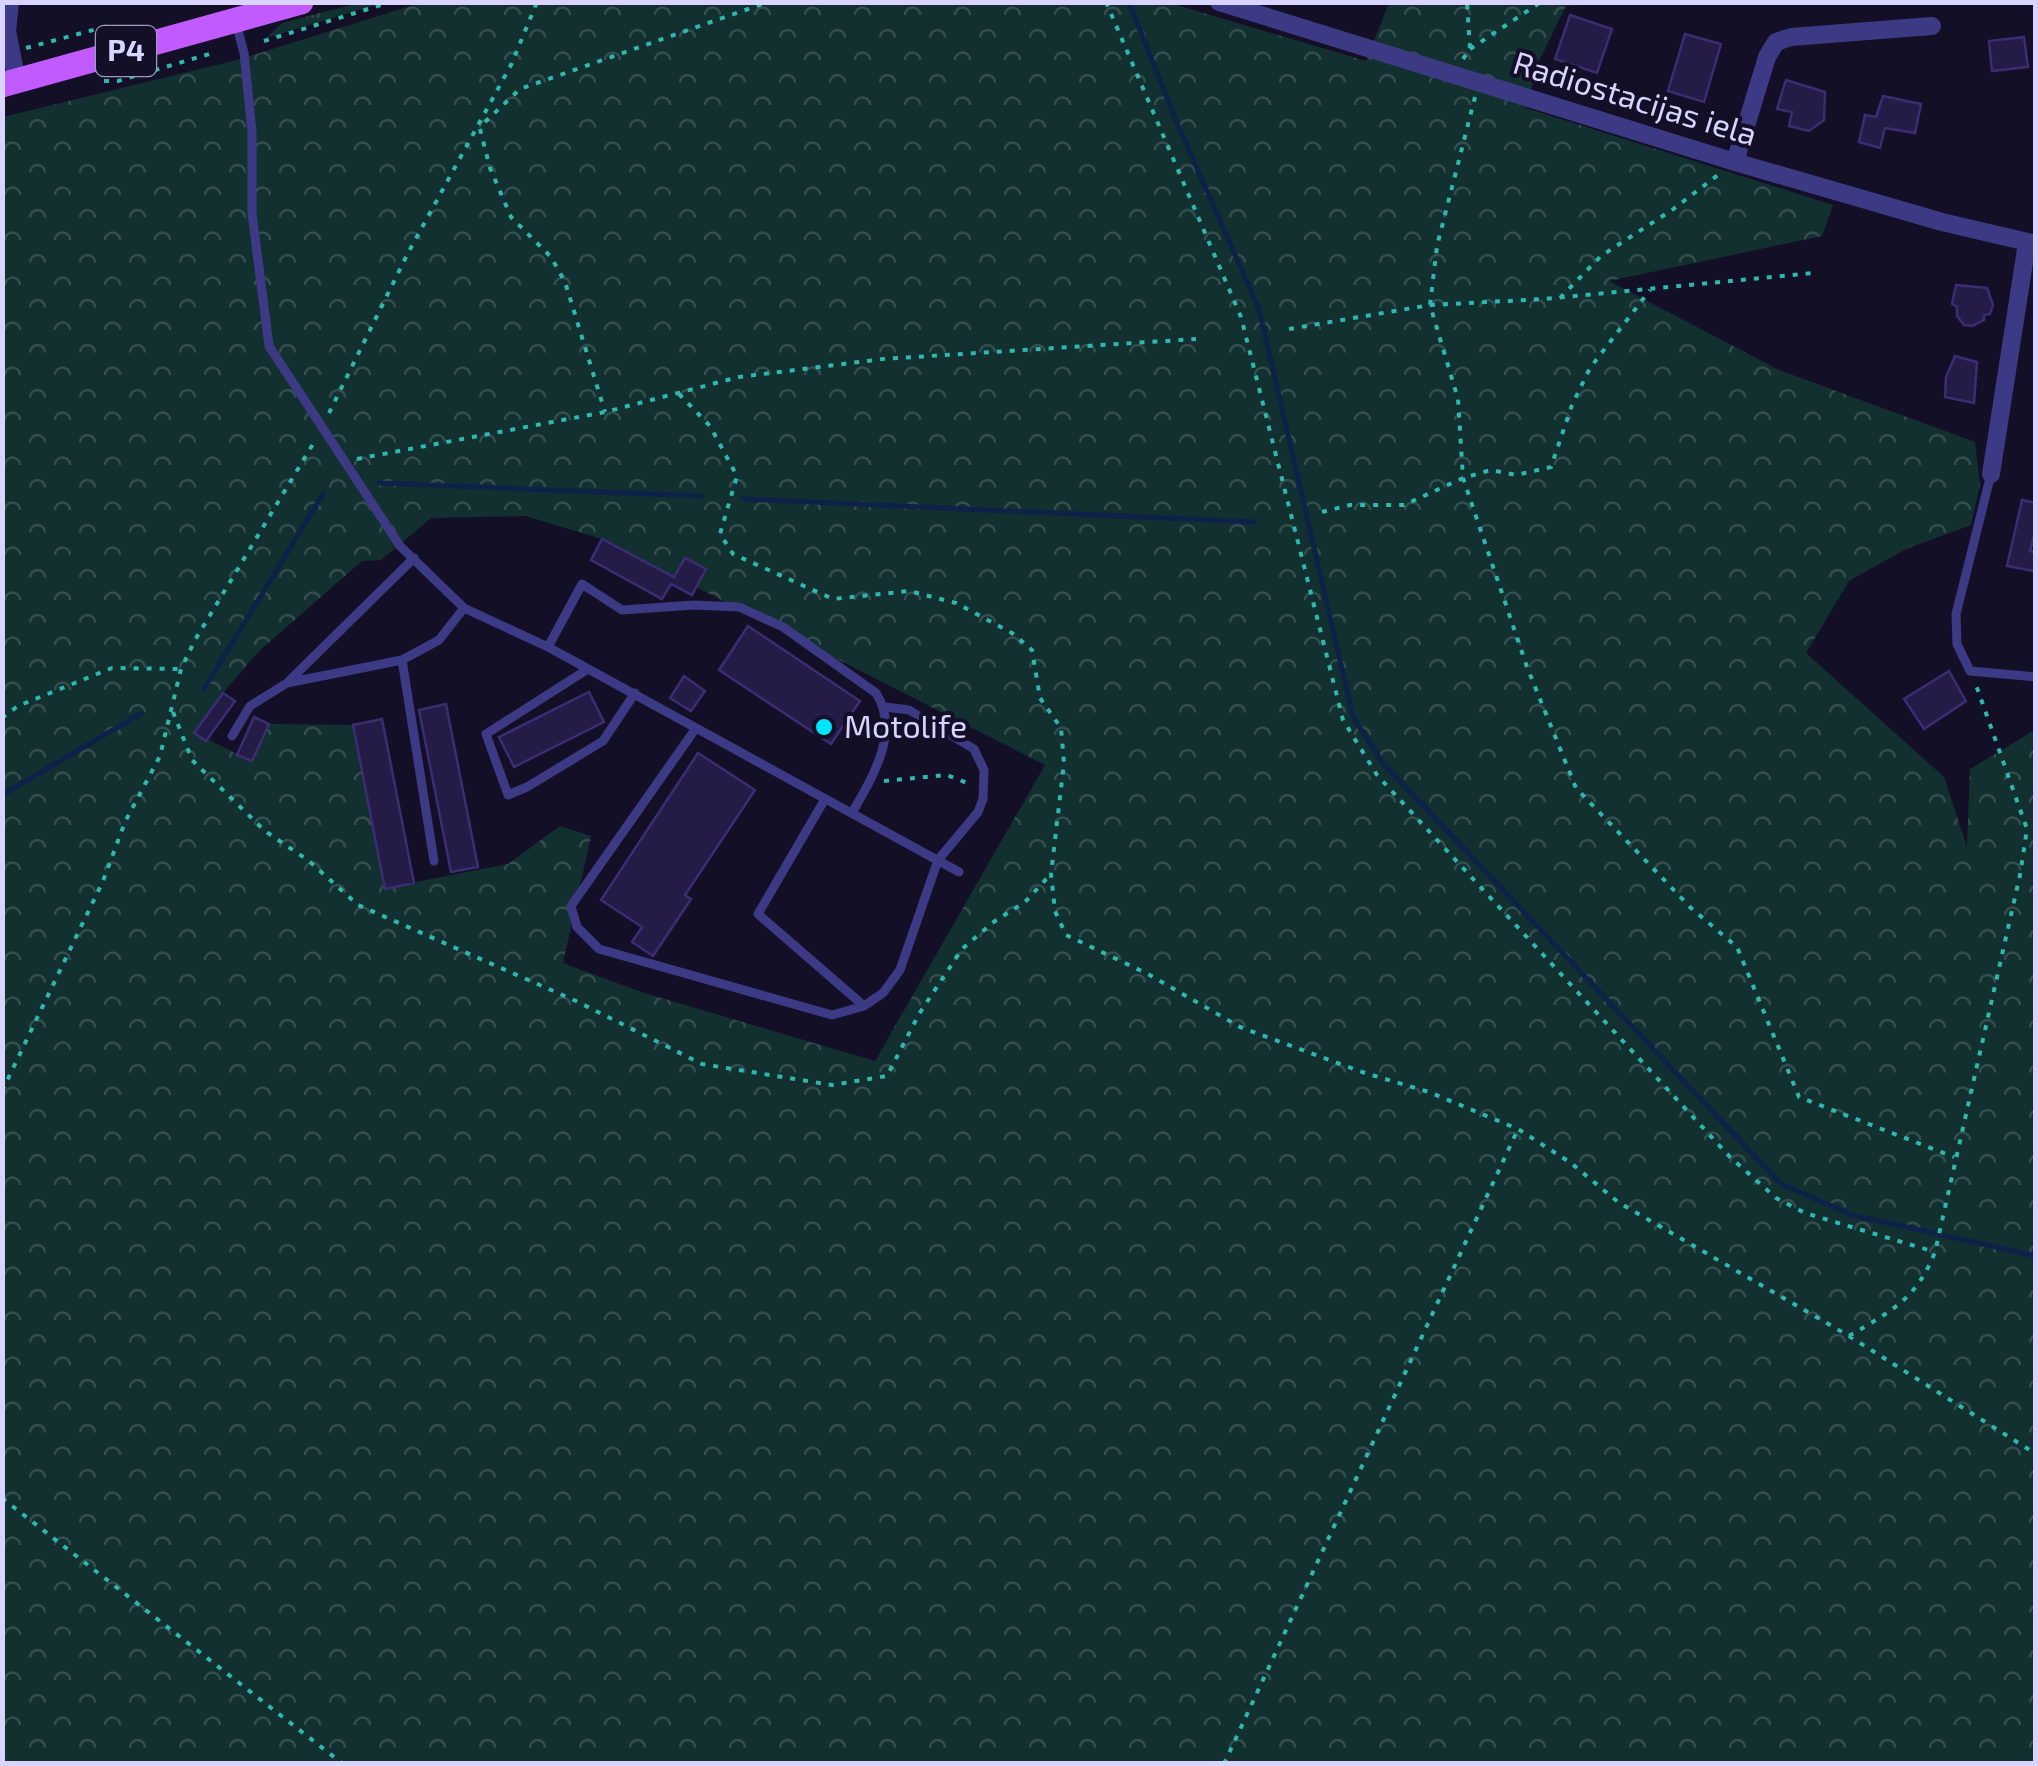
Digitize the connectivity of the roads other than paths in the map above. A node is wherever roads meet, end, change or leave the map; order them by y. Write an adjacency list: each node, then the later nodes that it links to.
1 (10, 2): 7 (street)
2 (301, 2): 5 (main road, P4)
3 (1219, 2): 4 (street, Radiostacijas iela)
4 (1246, 6): 8 (street, Radiostacijas iela)
5 (235, 21): 7 (main road, P4); 11 (lane)
6 (1932, 26): 8 (street)
7 (10, 83)
8 (1735, 162): 9 (street, Radiostacijas iela)
9 (2031, 244): 10 (street)
10 (1991, 474): 16 (lane)
11 (414, 558): 12 (lane); 17 (lane)
12 (464, 608): 13 (lane); 14 (lane)
13 (548, 647): 15 (lane); 19 (lane)
14 (402, 660): 17 (lane); 25 (lane)
15 (588, 669): 18 (lane); 18 (lane)
16 (2036, 678)
17 (288, 683): 21 (lane)
18 (635, 693): 20 (lane)
19 (885, 707): 23 (lane); 24 (lane)
20 (696, 728): 22 (lane); 27 (lane)
21 (232, 736)
22 (826, 798): 23 (lane); 27 (lane)
23 (852, 813): 24 (lane)
24 (938, 860): 26 (lane); 27 (lane)
25 (434, 861)
26 (959, 872)
27 (864, 1006)

